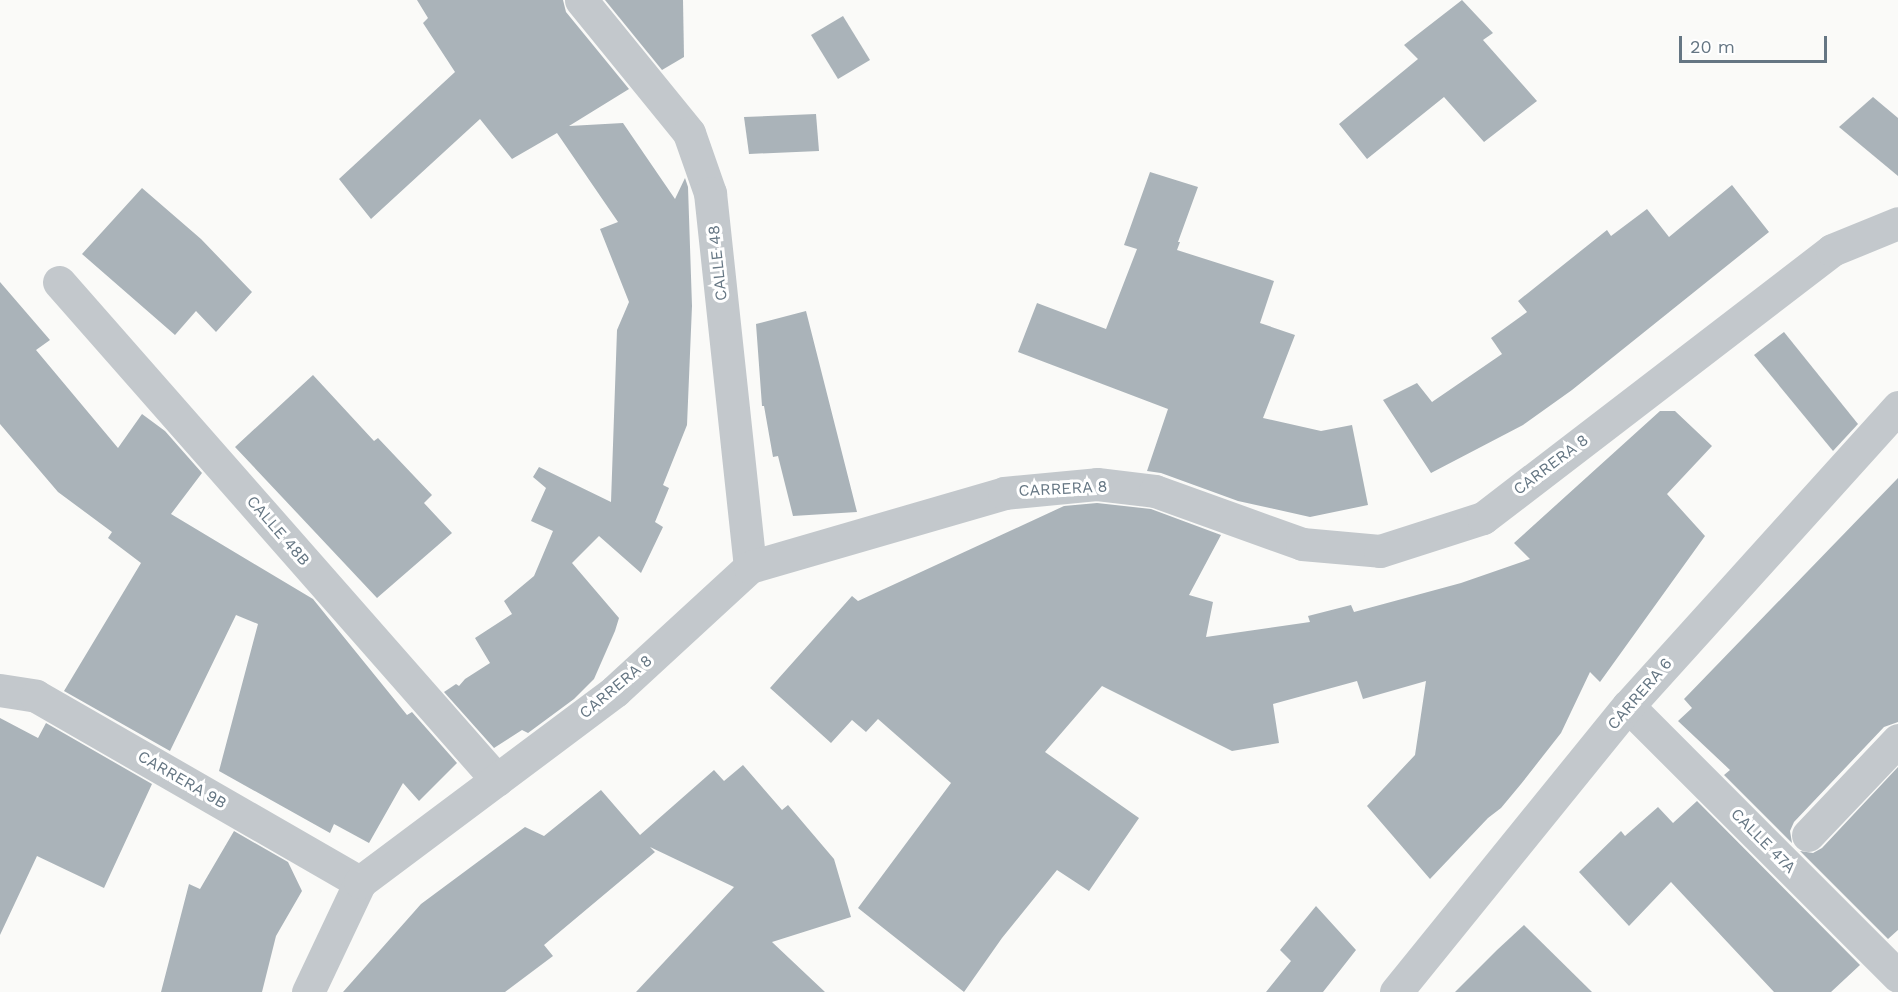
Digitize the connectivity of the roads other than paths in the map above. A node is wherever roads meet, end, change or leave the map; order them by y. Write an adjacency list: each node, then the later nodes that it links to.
1 (580, 0): 5 (street, CALLE 48)
2 (1898, 223): 5 (street, CARRERA 8)
3 (58, 282): 9 (street, CALLE 48B)
4 (1898, 407): 7 (street, CARRERA 6)
5 (750, 567): 9 (street, CARRERA 8)
6 (0, 690): 11 (street, CARRERA 9B)
7 (1628, 706): 12 (street, CALLE 47A); 13 (street, CARRERA 6)
8 (1898, 740): 10 (street)
9 (497, 780): 11 (street, CARRERA 8)
10 (1808, 835)
11 (360, 882): 14 (street, CARRERA 8)
12 (1898, 976)
13 (1409, 986)
14 (308, 992)

